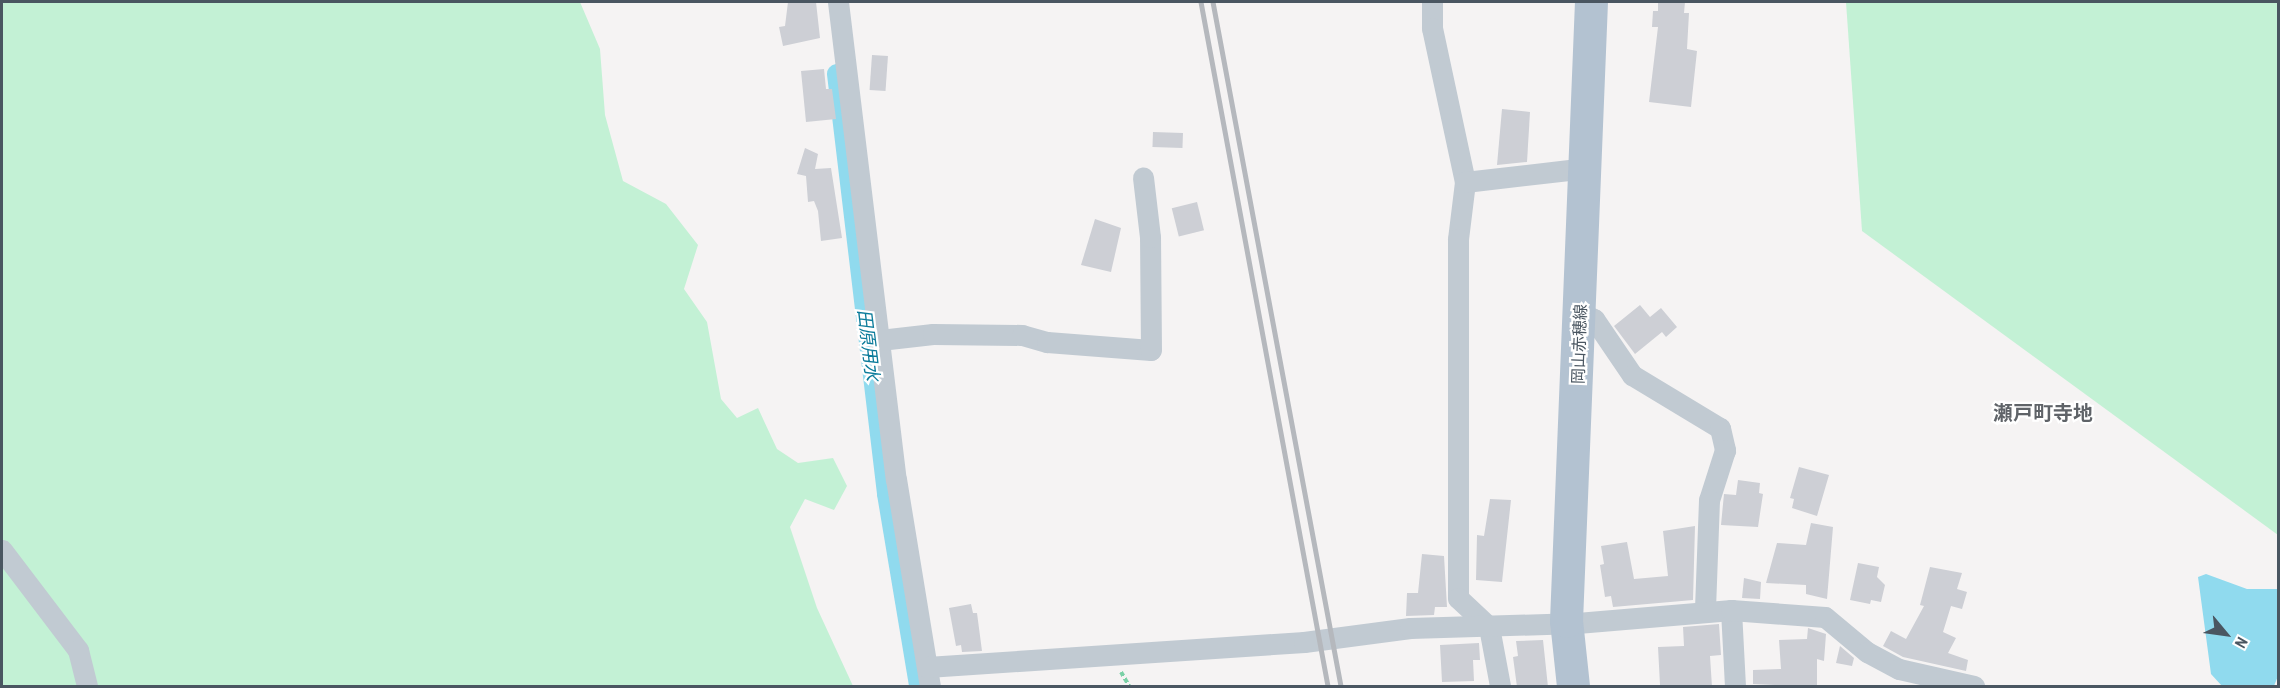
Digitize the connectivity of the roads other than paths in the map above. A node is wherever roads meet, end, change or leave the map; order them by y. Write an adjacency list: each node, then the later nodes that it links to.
1 (838, 2): 8 (street)
2 (1432, 2): 6 (street)
3 (1591, 2): 4 (main road, 岡山赤穂線)
4 (1586, 168): 6 (street); 7 (main road, 岡山赤穂線)
5 (1143, 177): 8 (street)
6 (1465, 182): 13 (street)
7 (1580, 312): 10 (street); 12 (main road, 岡山赤穂線)
8 (880, 340): 14 (street)
9 (2, 550): 15 (street)
10 (1705, 610): 11 (street); 12 (street)
11 (1731, 610): 18 (street); 19 (street)
12 (1566, 621): 13 (street); 17 (main road, 岡山赤穂線)
13 (1490, 627): 14 (street); 16 (street)
14 (929, 677)
15 (87, 687)
16 (1500, 687)
17 (1573, 687)
18 (1735, 687)
19 (1974, 687)

